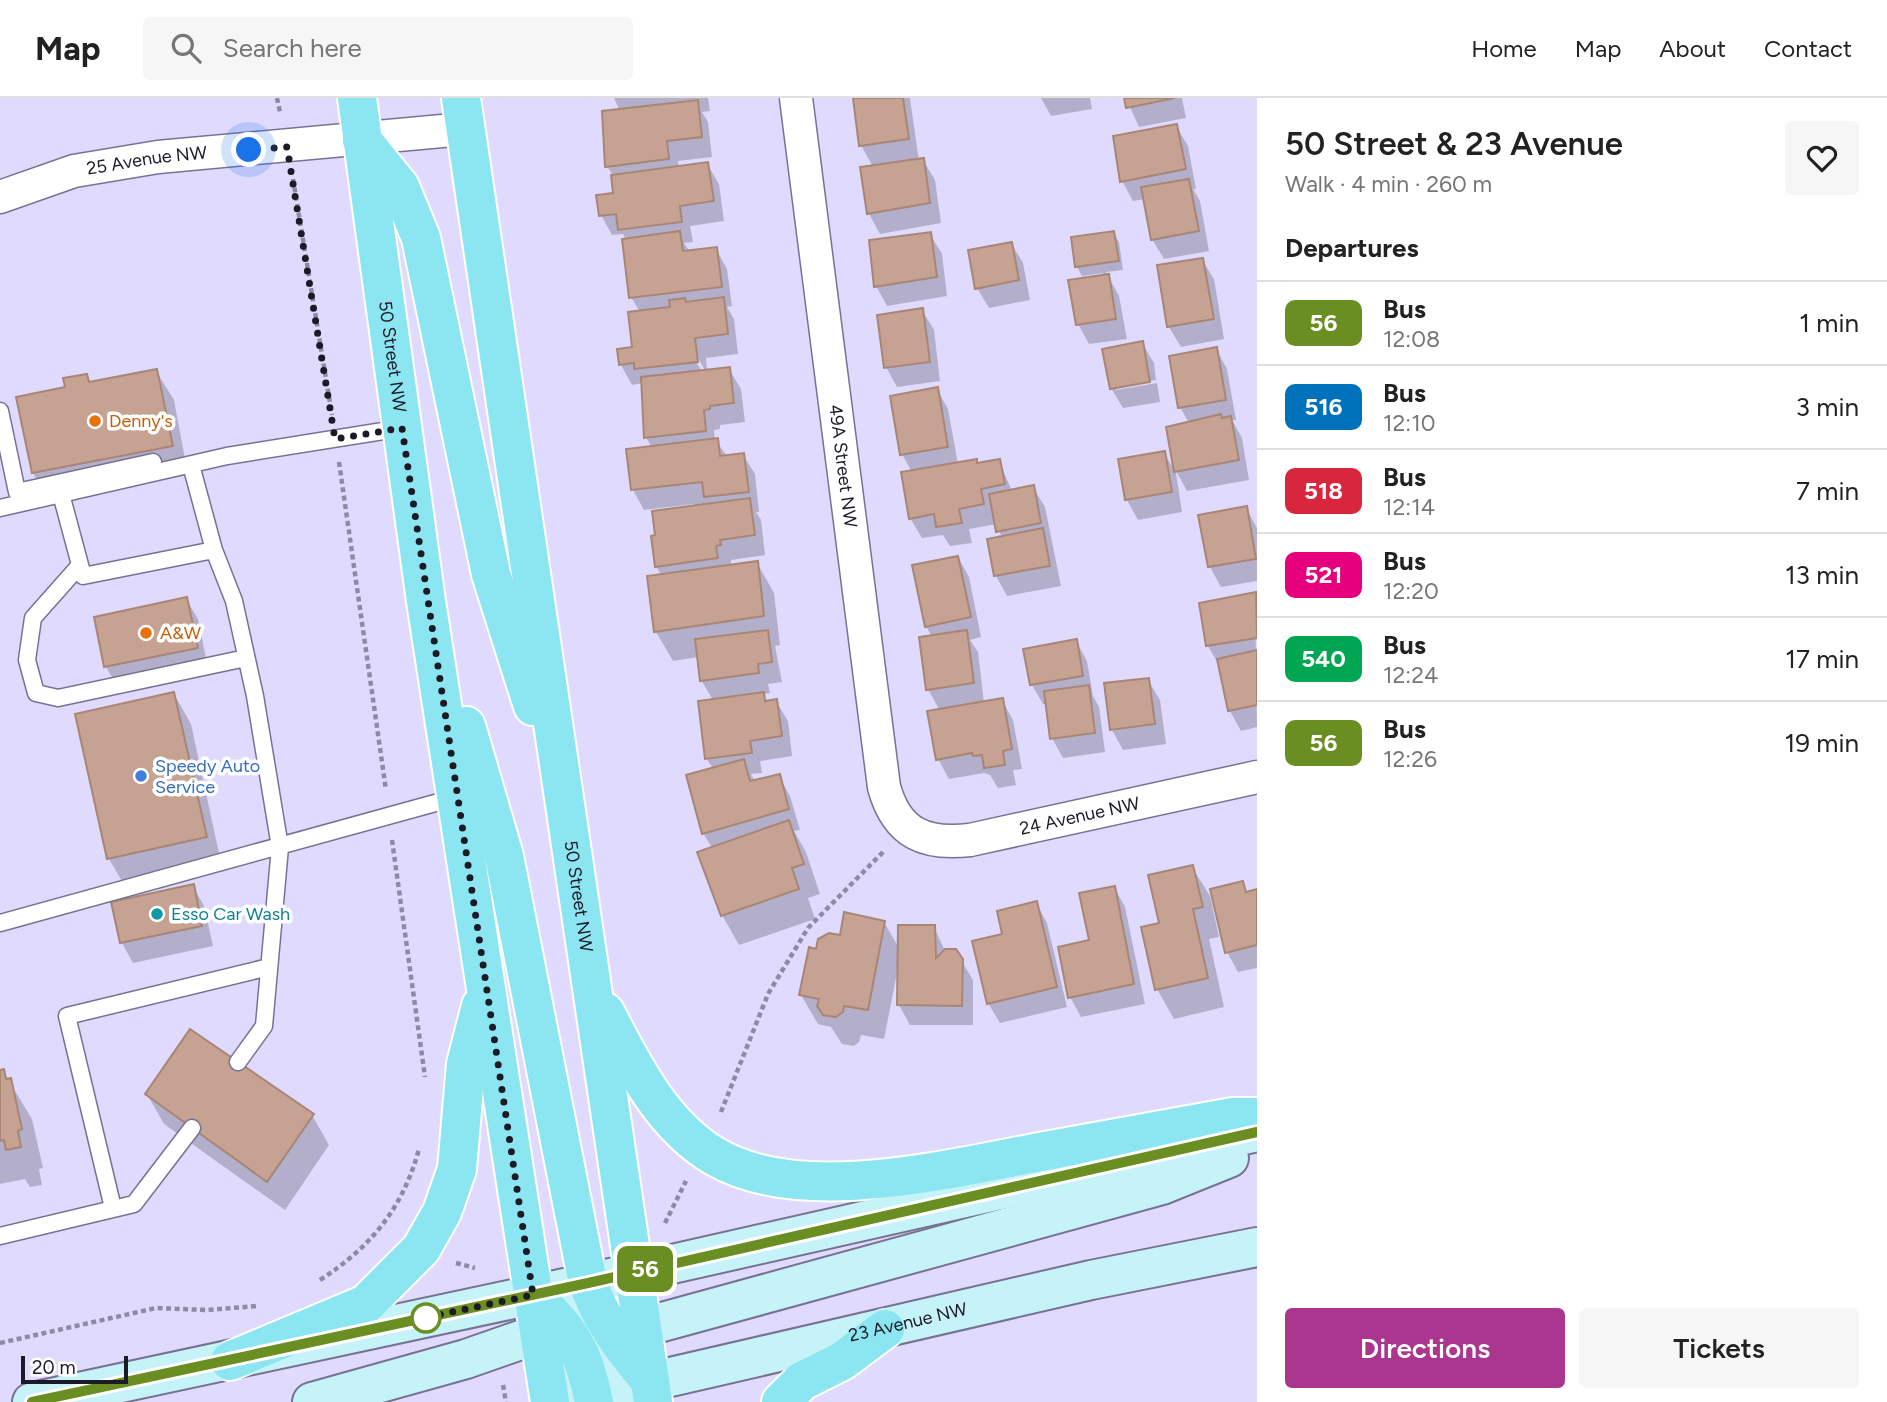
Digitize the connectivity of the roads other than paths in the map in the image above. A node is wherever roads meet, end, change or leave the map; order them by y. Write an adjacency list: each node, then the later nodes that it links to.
1 (357, 98): 4 (main road, 50 Street NW)
2 (796, 98): 19 (street, 49A Street NW)
3 (462, 114): 4 (street, 25 Avenue NW); 17 (main road, 50 Street NW)
4 (362, 139): 5 (street, 25 Avenue NW); 7 (main road, 50 Street NW); 17 (main road)
5 (0, 197)
6 (0, 411): 8 (lane)
7 (402, 428): 8 (lane); 14 (main road, 50 Street NW)
8 (211, 460): 9 (lane)
9 (191, 464): 10 (lane); 12 (lane)
10 (61, 494): 11 (lane); 13 (lane)
11 (0, 508)
12 (214, 550): 13 (lane); 15 (lane)
13 (80, 565): 15 (lane)
14 (425, 591): 18 (main road, 50 Street NW); 35 (main road)
15 (246, 658): 20 (lane)
16 (1257, 777): 19 (street, 24 Avenue NW)
17 (562, 788): 23 (main road, 50 Street NW)
18 (458, 797): 20 (lane); 24 (main road, 50 Street NW)
19 (907, 827)
20 (281, 848): 21 (lane); 22 (lane)
21 (0, 923)
22 (270, 967): 25 (lane); 30 (lane)
23 (591, 985): 26 (main road); 33 (main road, 50 Street NW)
24 (485, 991): 34 (main road, 50 Street NW); 38 (main road)
25 (238, 1062)
26 (1257, 1117)
27 (192, 1128): 30 (lane)
28 (1257, 1132): 33 (main road)
29 (1257, 1147): 37 (main road)
30 (113, 1208): 31 (lane)
31 (0, 1236)
32 (1257, 1247): 36 (main road, 23 Avenue NW)
33 (635, 1271): 35 (main road); 37 (main road, 50 Street NW)
34 (533, 1295): 35 (main road, 50 Street NW); 35 (main road); 38 (main road)
35 (573, 1314): 37 (main road); 40 (main road); 42 (main road); 43 (main road, 50 Street NW)
36 (885, 1329): 39 (main road, 23 Avenue NW); 44 (main road)
37 (631, 1335): 39 (main road, 50 Street NW); 40 (main road)
38 (230, 1361): 41 (main road)
39 (652, 1391): 40 (main road, 23 Avenue NW)
40 (584, 1393): 43 (main road)
41 (32, 1402)
42 (312, 1402)
43 (552, 1402)
44 (781, 1402)

